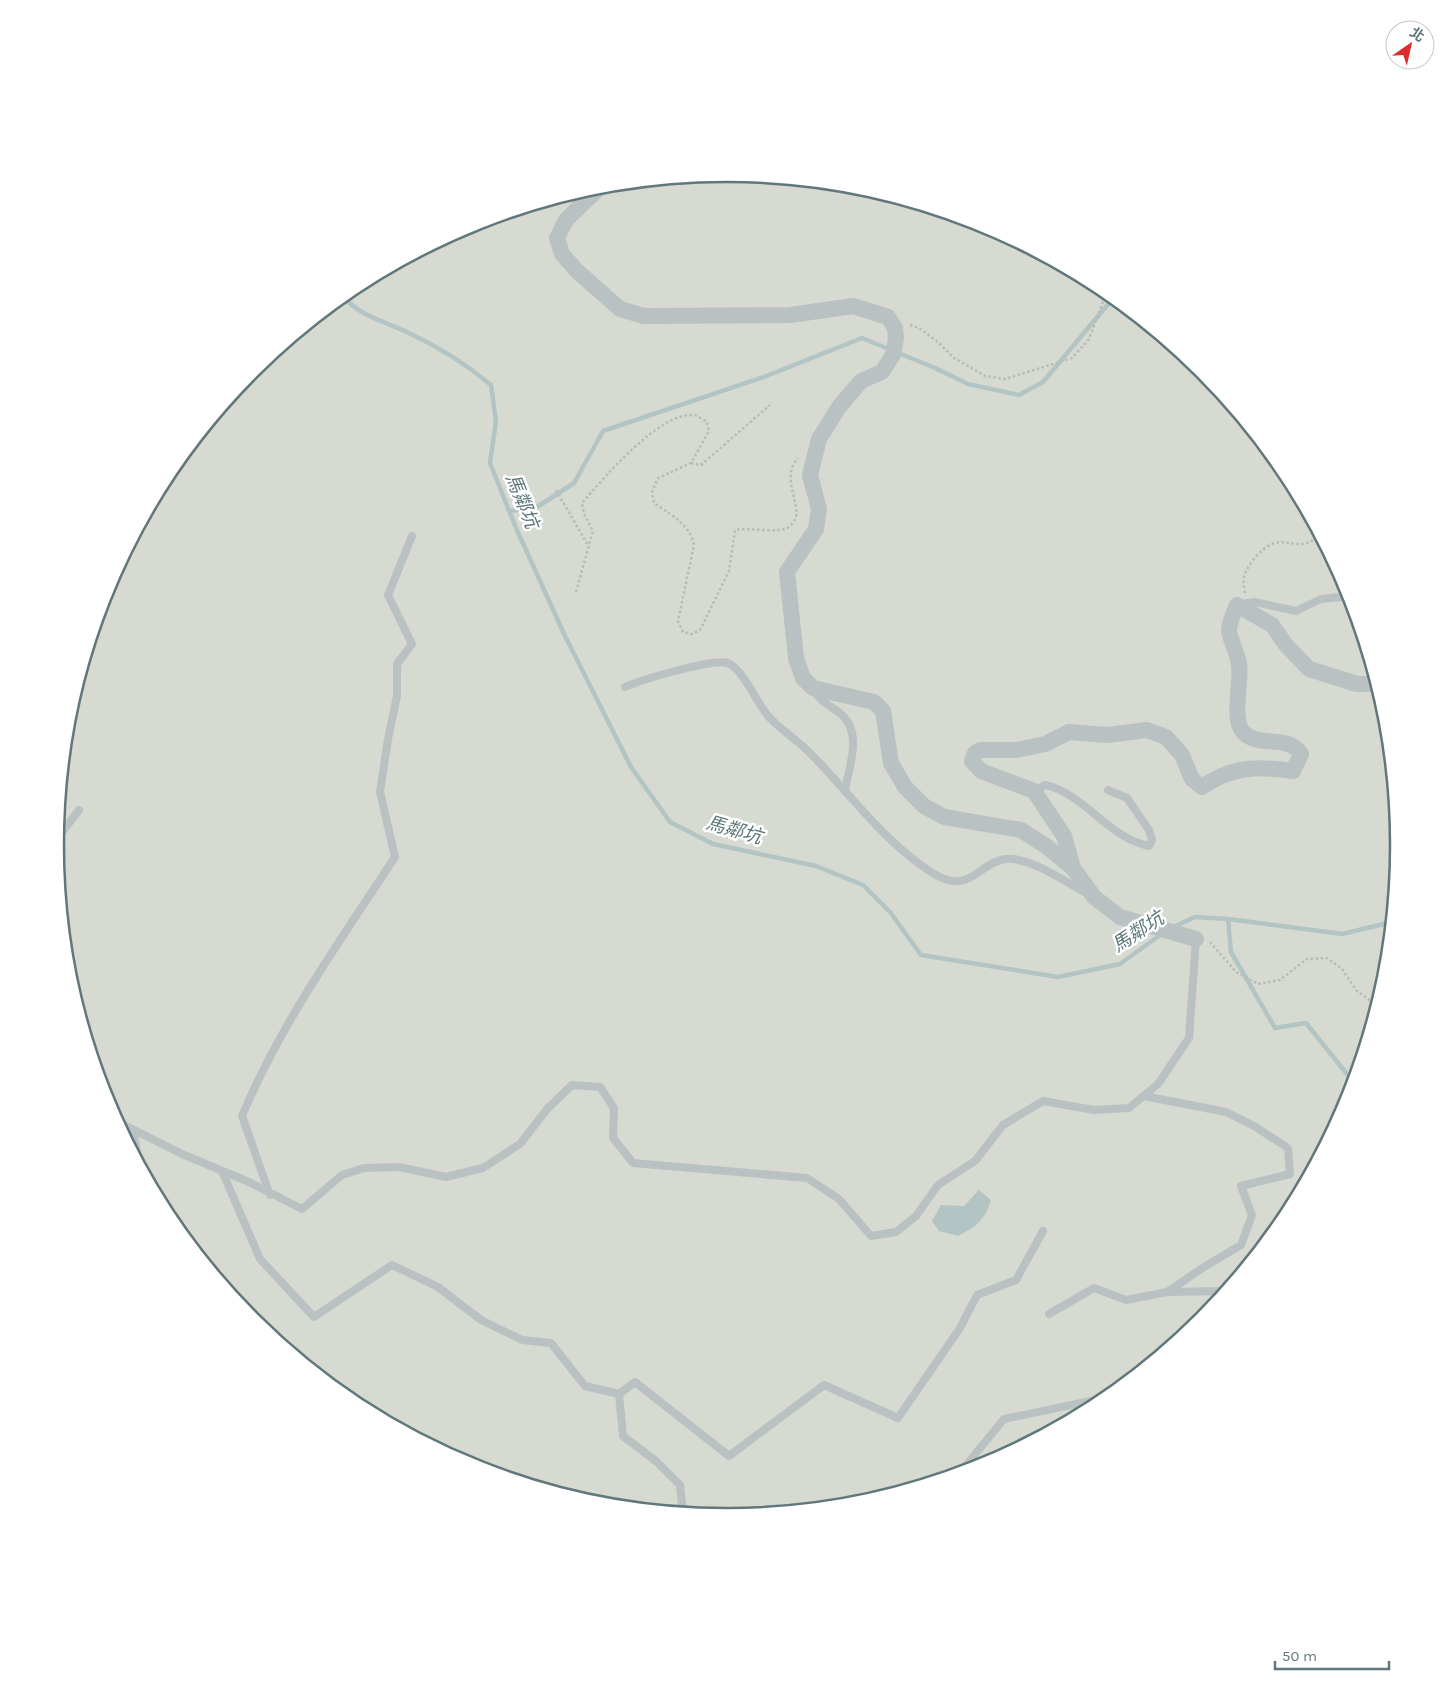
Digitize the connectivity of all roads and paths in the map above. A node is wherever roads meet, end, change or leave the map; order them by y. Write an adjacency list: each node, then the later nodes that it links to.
1 (590, 197): 3 (street)
2 (1104, 299): 3 (path)
3 (888, 317): 17 (street)
4 (770, 405): 6 (path)
5 (799, 456): 6 (path)
6 (691, 463): 10 (path)
7 (556, 490): 10 (path)
8 (412, 536): 32 (lane)
9 (1316, 538): 13 (path)
10 (590, 548): 11 (path)
11 (576, 592)
12 (1343, 597): 13 (lane)
13 (1255, 602): 14 (lane)
14 (1237, 605): 15 (street); 20 (street)
15 (1371, 684)
16 (625, 686): 18 (lane)
17 (813, 688): 18 (lane); 23 (street)
18 (845, 790): 24 (lane)
19 (1108, 790): 20 (lane)
20 (1034, 791): 23 (street)
21 (79, 810): 22 (lane)
22 (64, 829)
23 (1073, 868): 24 (street)
24 (1094, 897): 25 (street)
25 (1189, 936): 26 (path); 27 (lane)
26 (1372, 1002)
27 (1144, 1096): 32 (lane); 35 (lane)
28 (126, 1127): 29 (lane)
29 (133, 1130): 30 (lane); 31 (lane)
30 (136, 1146)
31 (222, 1171): 32 (lane); 37 (lane)
32 (270, 1195)
33 (1043, 1231): 37 (lane)
34 (1219, 1291): 35 (lane)
35 (1168, 1292): 36 (lane)
36 (1049, 1314)
37 (620, 1394): 40 (lane)
38 (1089, 1401): 39 (lane)
39 (966, 1465)
40 (682, 1508)

